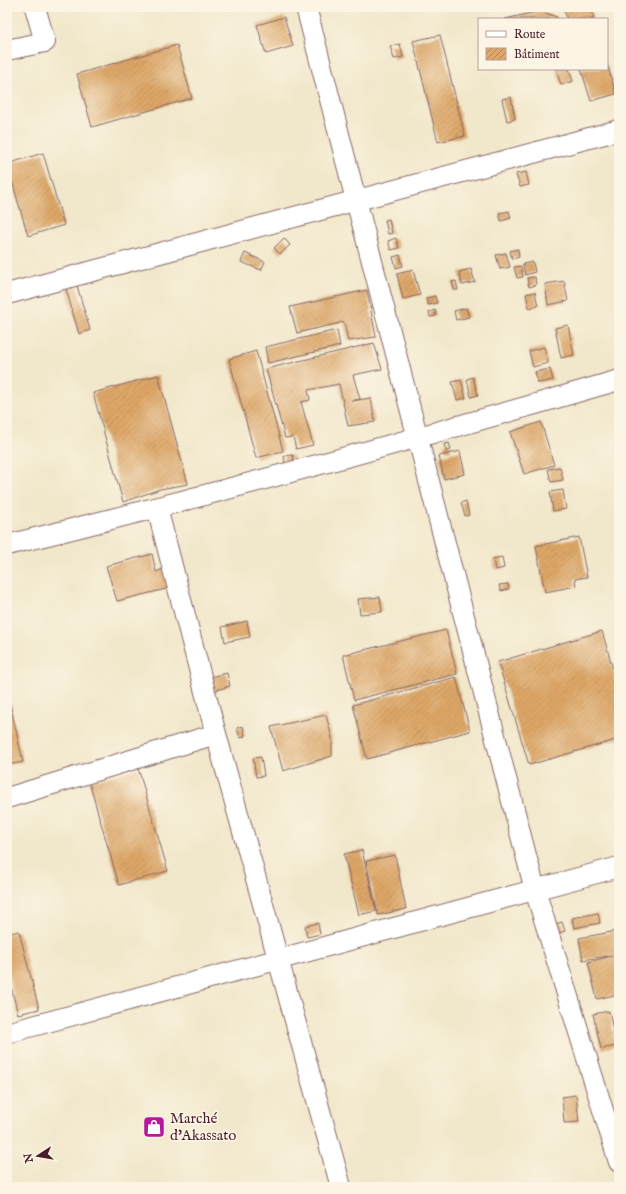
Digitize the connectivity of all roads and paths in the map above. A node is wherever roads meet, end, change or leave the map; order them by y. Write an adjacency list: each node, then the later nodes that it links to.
1 (35, 7): 3 (street)
2 (306, 7): 5 (street)
3 (7, 50)
4 (619, 130): 5 (street)
5 (356, 201): 6 (street); 8 (street)
6 (7, 294)
7 (619, 380): 8 (street)
8 (418, 438): 9 (street); 14 (street)
9 (157, 508): 10 (street); 11 (street)
10 (7, 545)
11 (216, 734): 12 (street); 15 (street)
12 (7, 798)
13 (619, 868): 14 (street)
14 (535, 890): 15 (street); 17 (street)
15 (279, 959): 16 (street); 19 (street)
16 (7, 1033)
17 (614, 1130): 18 (street)
18 (619, 1162)
19 (341, 1187)

